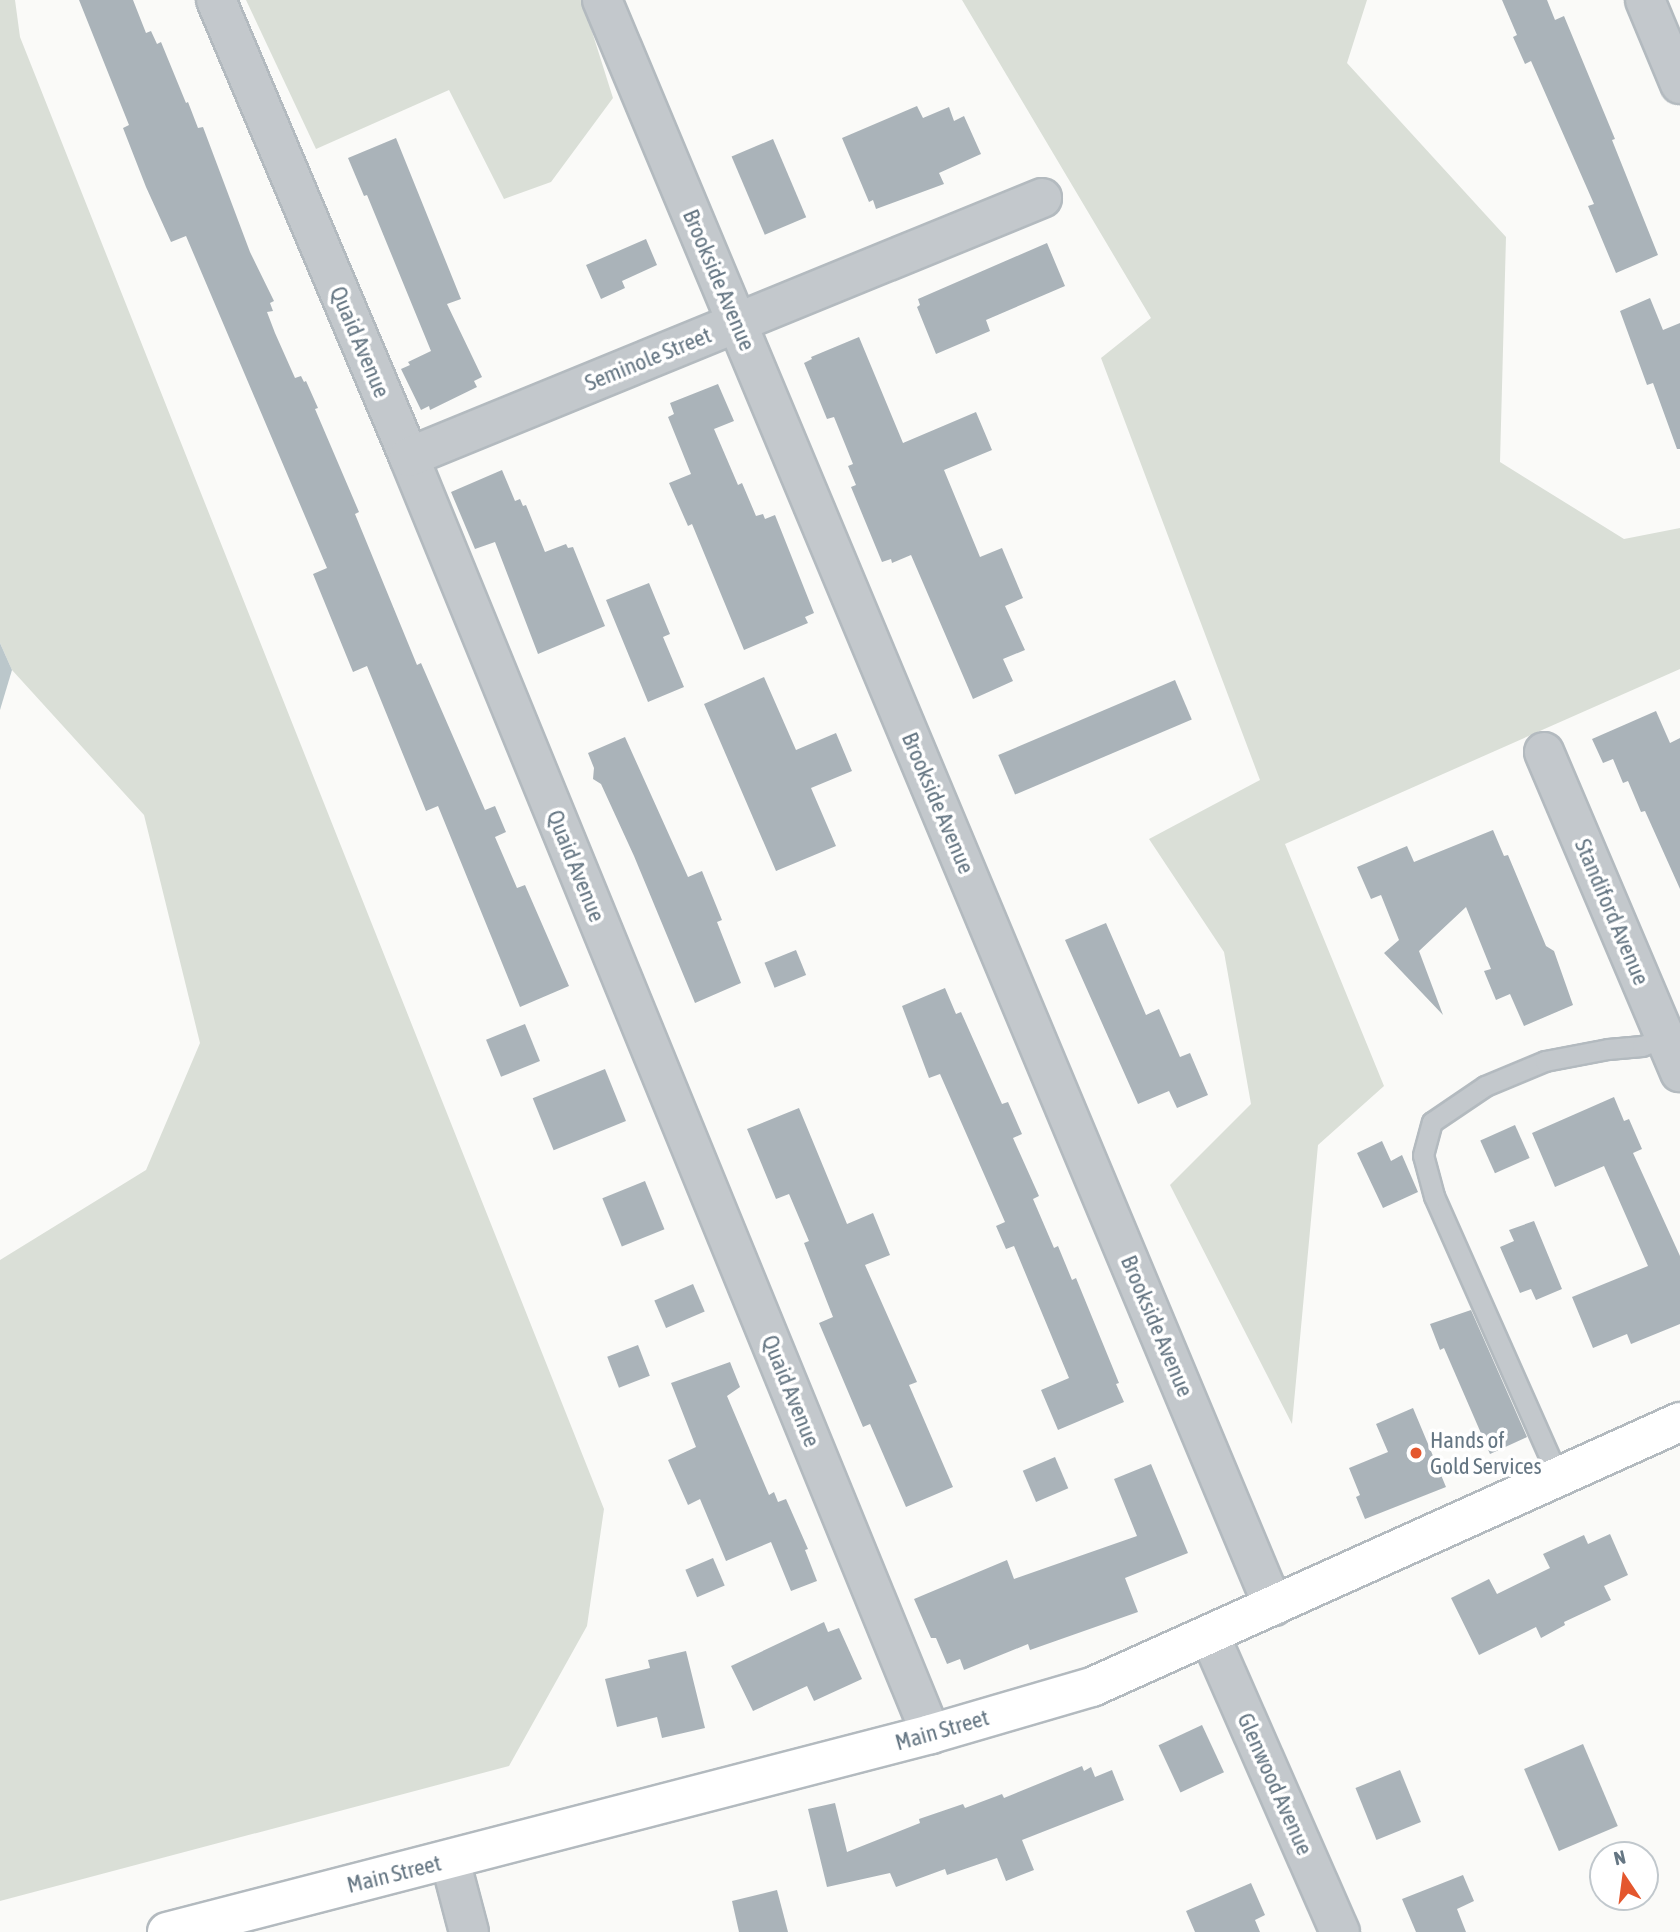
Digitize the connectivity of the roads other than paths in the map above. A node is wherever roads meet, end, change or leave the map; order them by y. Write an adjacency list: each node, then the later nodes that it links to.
1 (216, 0): 7 (street, Quaid Avenue)
2 (602, 0): 6 (street, Brookside Avenue)
3 (1645, 0): 4 (street)
4 (1680, 84)
5 (1042, 198): 6 (street, Seminole Street)
6 (737, 323): 7 (street, Seminole Street); 13 (street, Brookside Avenue)
7 (409, 457): 15 (street, Quaid Avenue)
8 (1544, 751): 9 (street, Standiford Avenue)
9 (1665, 1037): 10 (street, Standiford Avenue); 12 (lane)
10 (1680, 1072)
11 (1680, 1422): 12 (main road, Main Street)
12 (1558, 1476): 13 (main road, Main Street)
13 (1273, 1606): 14 (main road, Main Street)
14 (1210, 1636): 15 (main road, Main Street); 19 (street, Glenwood Avenue)
15 (931, 1734): 16 (main road, Main Street)
16 (450, 1860): 17 (main road, Main Street); 18 (street)
17 (167, 1932)
18 (469, 1932)
19 (1339, 1932)

